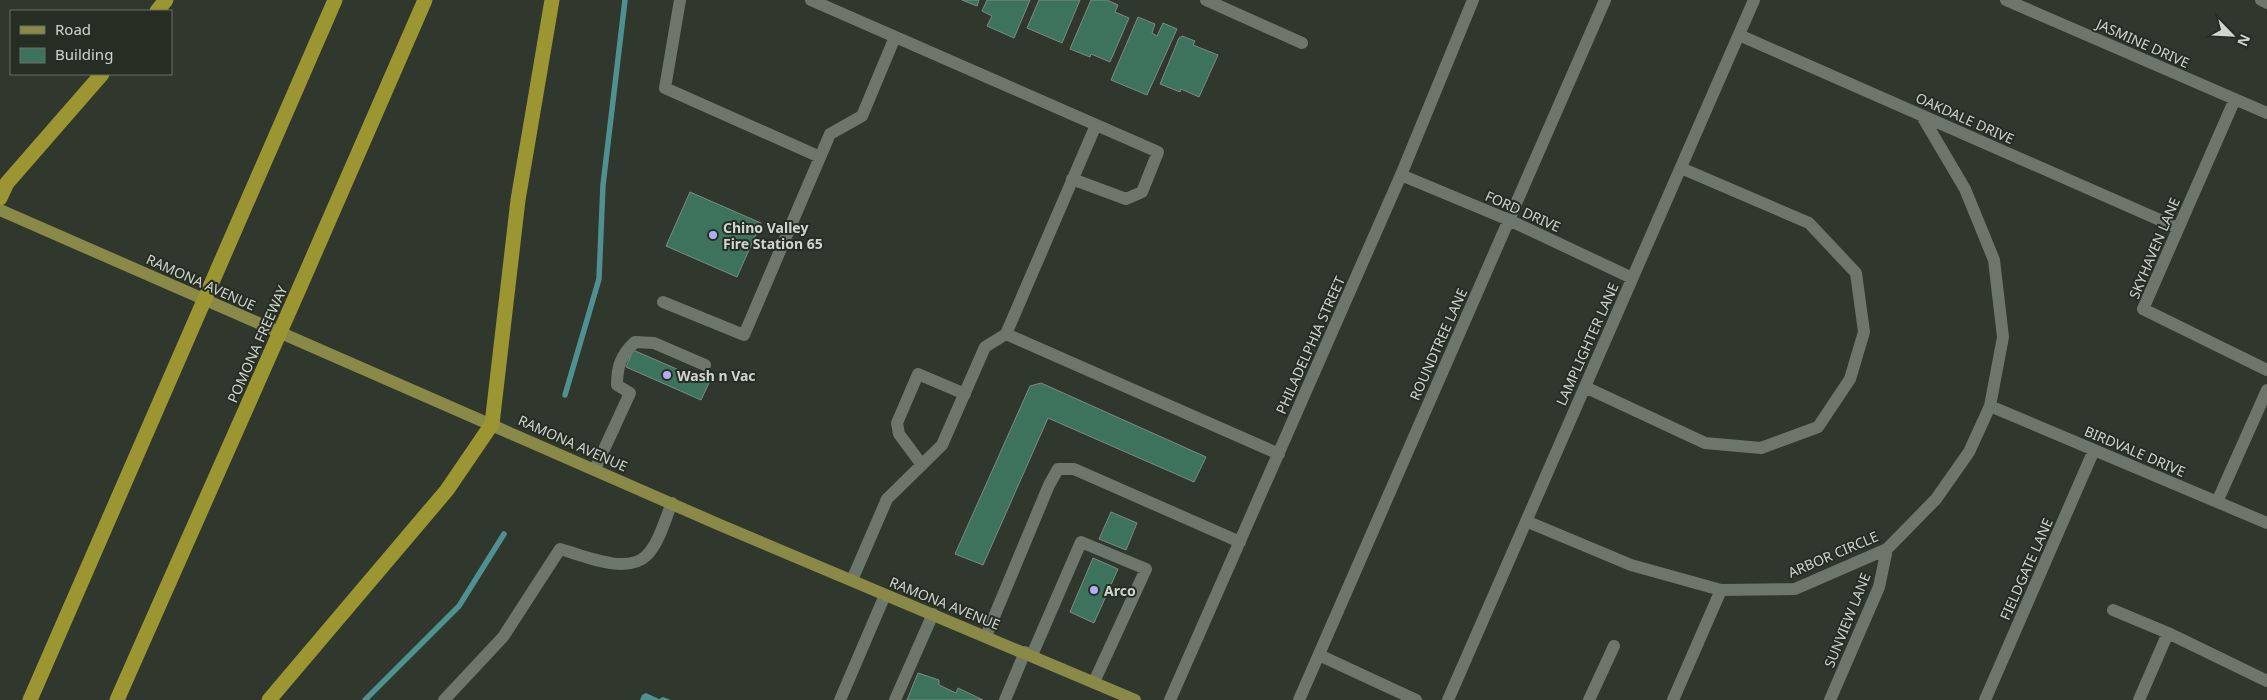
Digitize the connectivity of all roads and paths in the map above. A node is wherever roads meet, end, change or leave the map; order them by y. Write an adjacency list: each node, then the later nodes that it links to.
1 (166, 0): 14 (highway)
2 (335, 0): 63 (highway)
3 (425, 0): 64 (highway, POMONA FREEWAY)
4 (552, 0): 40 (highway)
5 (680, 0): 23 (street)
6 (811, 0): 16 (street)
7 (1206, 0): 17 (street)
8 (1473, 0): 25 (street, PHILADELPHIA STREET)
9 (1605, 0): 29 (street, ROUNDTREE LANE)
10 (1754, 0): 15 (street, LAMPLIGHTER LANE)
11 (2006, 0): 19 (street, JASMINE DRIVE)
12 (2261, 0): 13 (street)
13 (2267, 3)
14 (158, 10)
15 (1739, 35): 21 (street, OAKDALE DRIVE); 24 (street, LAMPLIGHTER LANE)
16 (894, 37): 22 (street); 23 (street)
17 (1302, 43)
18 (101, 75): 27 (highway)
19 (2235, 99): 20 (street, JASMINE DRIVE); 30 (street, SKYHAVEN LANE)
20 (2267, 114)
21 (1922, 116): 30 (street, OAKDALE DRIVE); 39 (street, ARBOR CIRCLE)
22 (1096, 125): 26 (street); 26 (street)
23 (820, 157): 32 (street)
24 (1680, 168): 31 (street, LAMPLIGHTER LANE); 36 (street)
25 (1401, 175): 29 (street, FORD DRIVE); 42 (street, PHILADELPHIA STREET)
26 (1072, 179): 33 (street)
27 (0, 198)
28 (0, 210): 40 (main road, RAMONA AVENUE)
29 (1509, 220): 31 (street, FORD DRIVE); 60 (street, ROUNDTREE LANE)
30 (2178, 228): 35 (street, SKYHAVEN LANE)
31 (1632, 278): 36 (street, LAMPLIGHTER LANE)
32 (663, 302)
33 (1006, 334): 38 (street); 42 (street)
34 (705, 365): 44 (street)
35 (2267, 370)
36 (1585, 387): 47 (street, LAMPLIGHTER LANE)
37 (2267, 390): 45 (street)
38 (964, 394): 43 (street); 43 (street)
39 (1990, 406): 41 (street, BIRDVALE DRIVE); 50 (street, ARBOR CIRCLE)
40 (492, 424): 44 (main road, RAMONA AVENUE); 65 (highway)
41 (2094, 450): 45 (street, BIRDVALE DRIVE); 78 (street, FIELDGATE LANE)
42 (1279, 454): 49 (street, PHILADELPHIA STREET)
43 (922, 465): 51 (street)
44 (595, 469): 46 (main road, RAMONA AVENUE)
45 (2217, 502): 48 (street, BIRDVALE DRIVE)
46 (672, 504): 51 (main road, RAMONA AVENUE); 66 (street)
47 (1526, 521): 52 (street, ARBOR CIRCLE); 74 (street, LAMPLIGHTER LANE)
48 (2267, 523)
49 (1240, 542): 57 (street); 71 (street, PHILADELPHIA STREET)
50 (1887, 549): 52 (street, ARBOR CIRCLE); 77 (street, SUNVIEW LANE)
51 (852, 580): 53 (main road, RAMONA AVENUE)
52 (1721, 590): 76 (street)
53 (885, 595): 55 (main road, RAMONA AVENUE); 67 (street)
54 (2113, 610): 56 (street)
55 (933, 614): 57 (main road, RAMONA AVENUE); 68 (street)
56 (2168, 634): 61 (street); 79 (street)
57 (986, 636): 59 (main road, RAMONA AVENUE)
58 (1614, 646): 75 (street)
59 (1028, 654): 62 (main road, RAMONA AVENUE); 62 (street); 69 (street)
60 (1319, 655): 72 (street, ROUNDTREE LANE); 73 (street)
61 (2267, 681)
62 (1094, 682): 70 (main road, RAMONA AVENUE)
63 (30, 700)
64 (117, 700)
65 (269, 700)
66 (444, 700)
67 (840, 700)
68 (895, 700)
69 (1005, 700)
70 (1135, 700)
71 (1170, 700)
72 (1299, 700)
73 (1416, 700)
74 (1448, 700)
75 (1589, 700)
76 (1673, 700)
77 (1830, 700)
78 (1985, 700)
79 (2139, 700)

